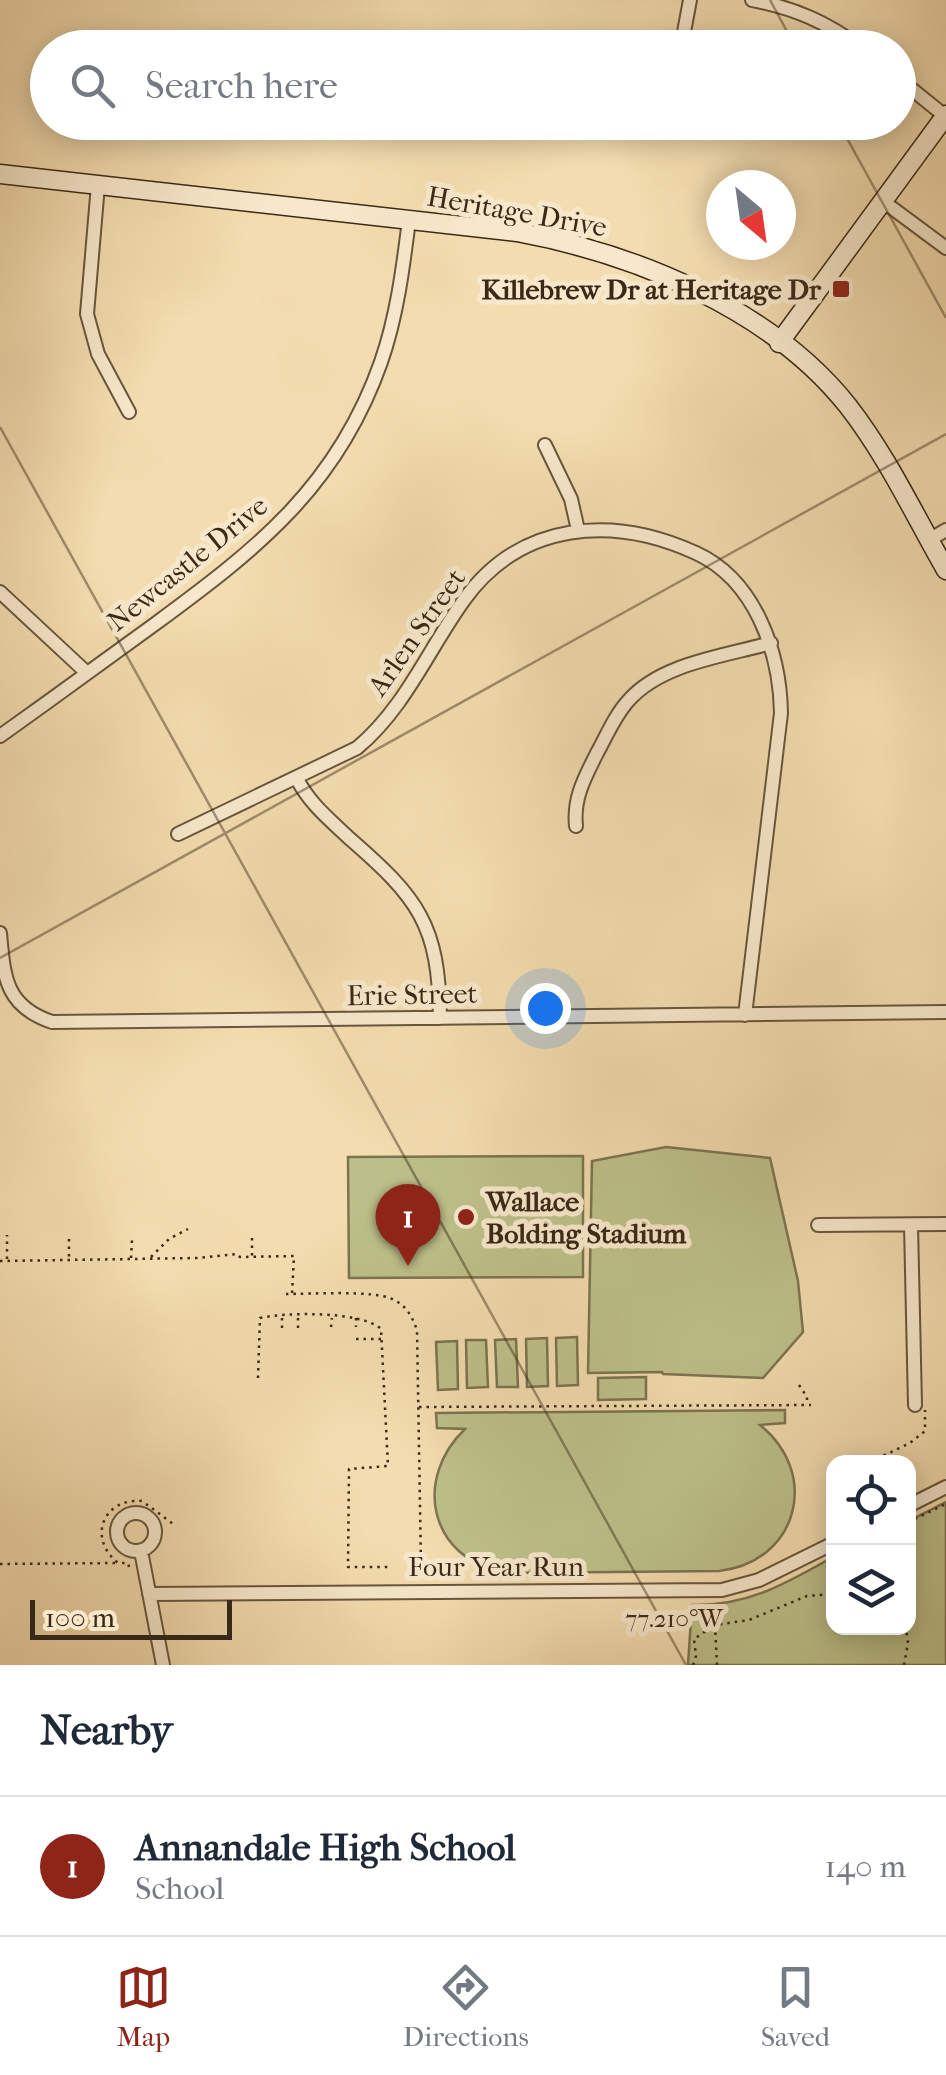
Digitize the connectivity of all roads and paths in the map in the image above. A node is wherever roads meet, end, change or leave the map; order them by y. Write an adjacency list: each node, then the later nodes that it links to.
1 (690, 0): 3 (street)
2 (752, 0): 4 (street)
3 (684, 30)
4 (833, 30)
5 (916, 92): 6 (street)
6 (946, 116): 9 (street)
7 (0, 174): 8 (street, Heritage Drive)
8 (98, 185): 10 (street, Heritage Drive); 13 (street)
9 (884, 202): 11 (street); 12 (street)
10 (409, 220): 12 (street, Heritage Drive); 21 (street, Newcastle Drive)
11 (946, 248)
12 (779, 342): 17 (street, Heritage Drive)
13 (129, 412)
14 (544, 444): 15 (street)
15 (578, 530): 20 (street, Arlen Street); 23 (street, Arlen Street)
16 (946, 530): 17 (street)
17 (929, 540): 18 (street, Heritage Drive)
18 (946, 570)
19 (0, 592): 21 (street)
20 (770, 643): 24 (street); 28 (street, Arlen Street)
21 (87, 673): 22 (street, Newcastle Drive)
22 (0, 736)
23 (298, 779): 25 (street, Arlen Street); 29 (street)
24 (576, 826)
25 (178, 834)
26 (0, 933): 29 (street, Erie Street)
27 (946, 1012): 28 (street, Erie Street)
28 (745, 1015): 29 (street, Erie Street)
29 (440, 1018)
30 (818, 1224): 31 (street)
31 (911, 1224): 32 (street); 60 (street)
32 (946, 1224)
33 (188, 1229): 40 (path)
34 (7, 1236): 43 (path)
35 (252, 1238): 38 (path)
36 (69, 1239): 44 (path)
37 (132, 1240): 39 (path)
38 (252, 1257): 40 (path); 61 (path)
39 (133, 1258): 40 (path); 41 (path); 46 (path)
40 (150, 1258)
41 (76, 1259): 44 (path); 45 (path)
42 (0, 1260): 43 (path)
43 (9, 1260): 44 (path); 47 (path)
44 (69, 1260)
45 (75, 1266)
46 (135, 1266)
47 (10, 1268)
48 (282, 1316): 49 (path); 54 (path); 58 (path)
49 (298, 1316): 50 (path); 55 (path)
50 (332, 1316): 51 (path); 52 (path)
51 (356, 1316): 53 (path); 57 (path)
52 (331, 1327)
53 (356, 1327)
54 (282, 1328)
55 (298, 1328)
56 (356, 1339): 57 (path)
57 (383, 1340): 72 (path)
58 (258, 1378)
59 (798, 1385): 61 (path)
60 (914, 1405): 62 (path)
61 (419, 1407): 74 (path)
62 (884, 1455)
63 (946, 1487): 64 (street)
64 (916, 1502)
65 (946, 1504): 66 (path)
66 (916, 1518)
67 (176, 1526): 70 (path)
68 (830, 1545): 75 (street, Four Year Run)
69 (140, 1550): 75 (street)
70 (118, 1563): 71 (path); 73 (path)
71 (0, 1564)
72 (389, 1566)
73 (130, 1571)
74 (434, 1578)
75 (149, 1594): 79 (street)
76 (826, 1595): 77 (path)
77 (715, 1625): 80 (path); 81 (path)
78 (907, 1635): 82 (path)
79 (164, 1665)
80 (693, 1665)
81 (718, 1665)
82 (904, 1665)

